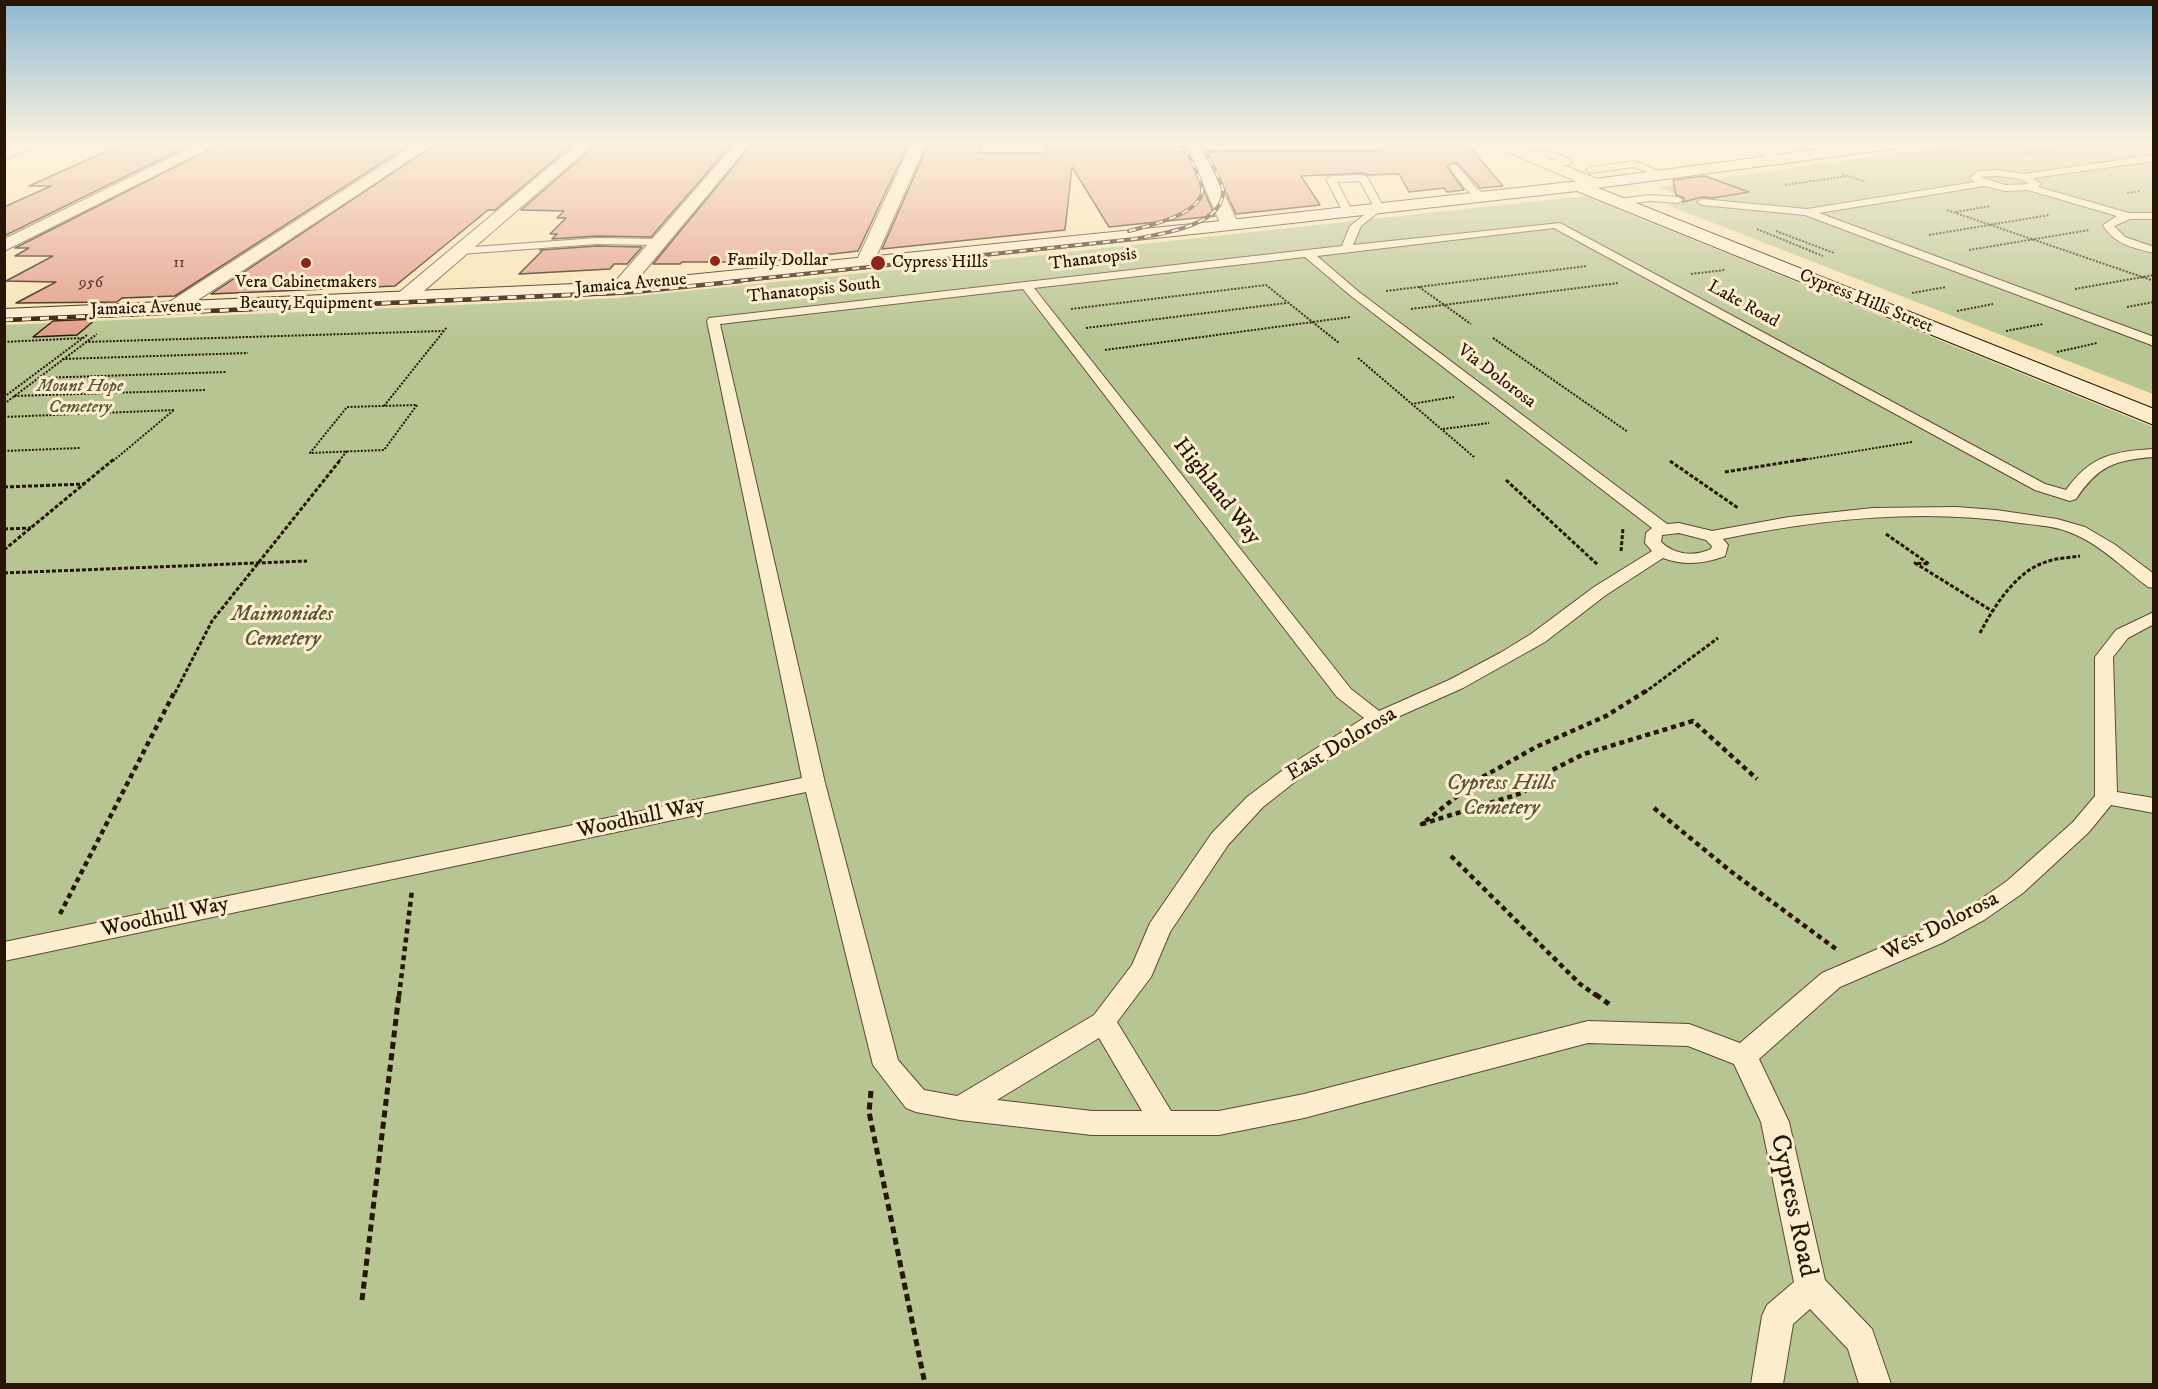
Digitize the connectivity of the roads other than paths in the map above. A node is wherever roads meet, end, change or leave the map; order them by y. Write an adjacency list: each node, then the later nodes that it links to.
1 (79, 209): 19 (street)
2 (327, 209): 28 (street)
3 (510, 209): 22 (street)
4 (687, 209): 18 (street)
5 (889, 209): 24 (street)
6 (1223, 209): 17 (street)
7 (1328, 209): 17 (street, Jamaica Avenue)
8 (1372, 209): 20 (lane)
9 (1645, 209): 32 (street, Cypress Hills Street)
10 (1646, 209): 31 (street, Cypress Hills Street)
11 (1774, 209): 14 (lane)
12 (1826, 209): 14 (lane)
13 (2103, 209): 15 (lane)
14 (1807, 212): 30 (lane)
15 (2127, 216): 16 (lane); 21 (lane)
16 (2154, 216)
17 (1230, 225): 24 (street, Jamaica Avenue)
18 (659, 242): 22 (lane); 26 (street)
19 (4, 246)
20 (1347, 248): 23 (lane, Thanatopsis); 34 (lane, Lake Road)
21 (2154, 250)
22 (460, 251): 27 (street)
23 (1306, 253): 25 (lane, Thanatopsis); 35 (lane, Via Dolorosa)
24 (864, 264): 26 (street, Jamaica Avenue)
25 (1026, 285): 41 (lane, Highland Way); 42 (lane, Thanatopsis South)
26 (620, 288): 27 (street, Jamaica Avenue)
27 (403, 299): 28 (street, Jamaica Avenue)
28 (173, 308): 29 (street, Jamaica Avenue)
29 (4, 315)
30 (2154, 342)
31 (2154, 404)
32 (2154, 418)
33 (2154, 453): 34 (lane)
34 (2070, 496): 36 (lane)
35 (1663, 529): 37 (lane); 38 (lane)
36 (2078, 529): 37 (lane); 39 (lane)
37 (1712, 536): 38 (lane)
38 (1661, 552): 41 (lane, East Dolorosa)
39 (2154, 583)
40 (2154, 617): 43 (lane)
41 (1377, 719): 46 (lane, East Dolorosa)
42 (814, 783): 45 (lane, Woodhull Way); 48 (lane)
43 (2106, 797): 44 (lane); 47 (lane, West Dolorosa)
44 (2154, 806)
45 (4, 952)
46 (1103, 1022): 48 (lane, East Dolorosa); 49 (lane)
47 (1744, 1056): 49 (lane); 50 (lane, Cypress Road)
48 (960, 1108): 49 (lane)
49 (1164, 1123)
50 (1811, 1288): 51 (lane, Cypress Road); 52 (lane)
51 (1767, 1384)
52 (1875, 1384)

